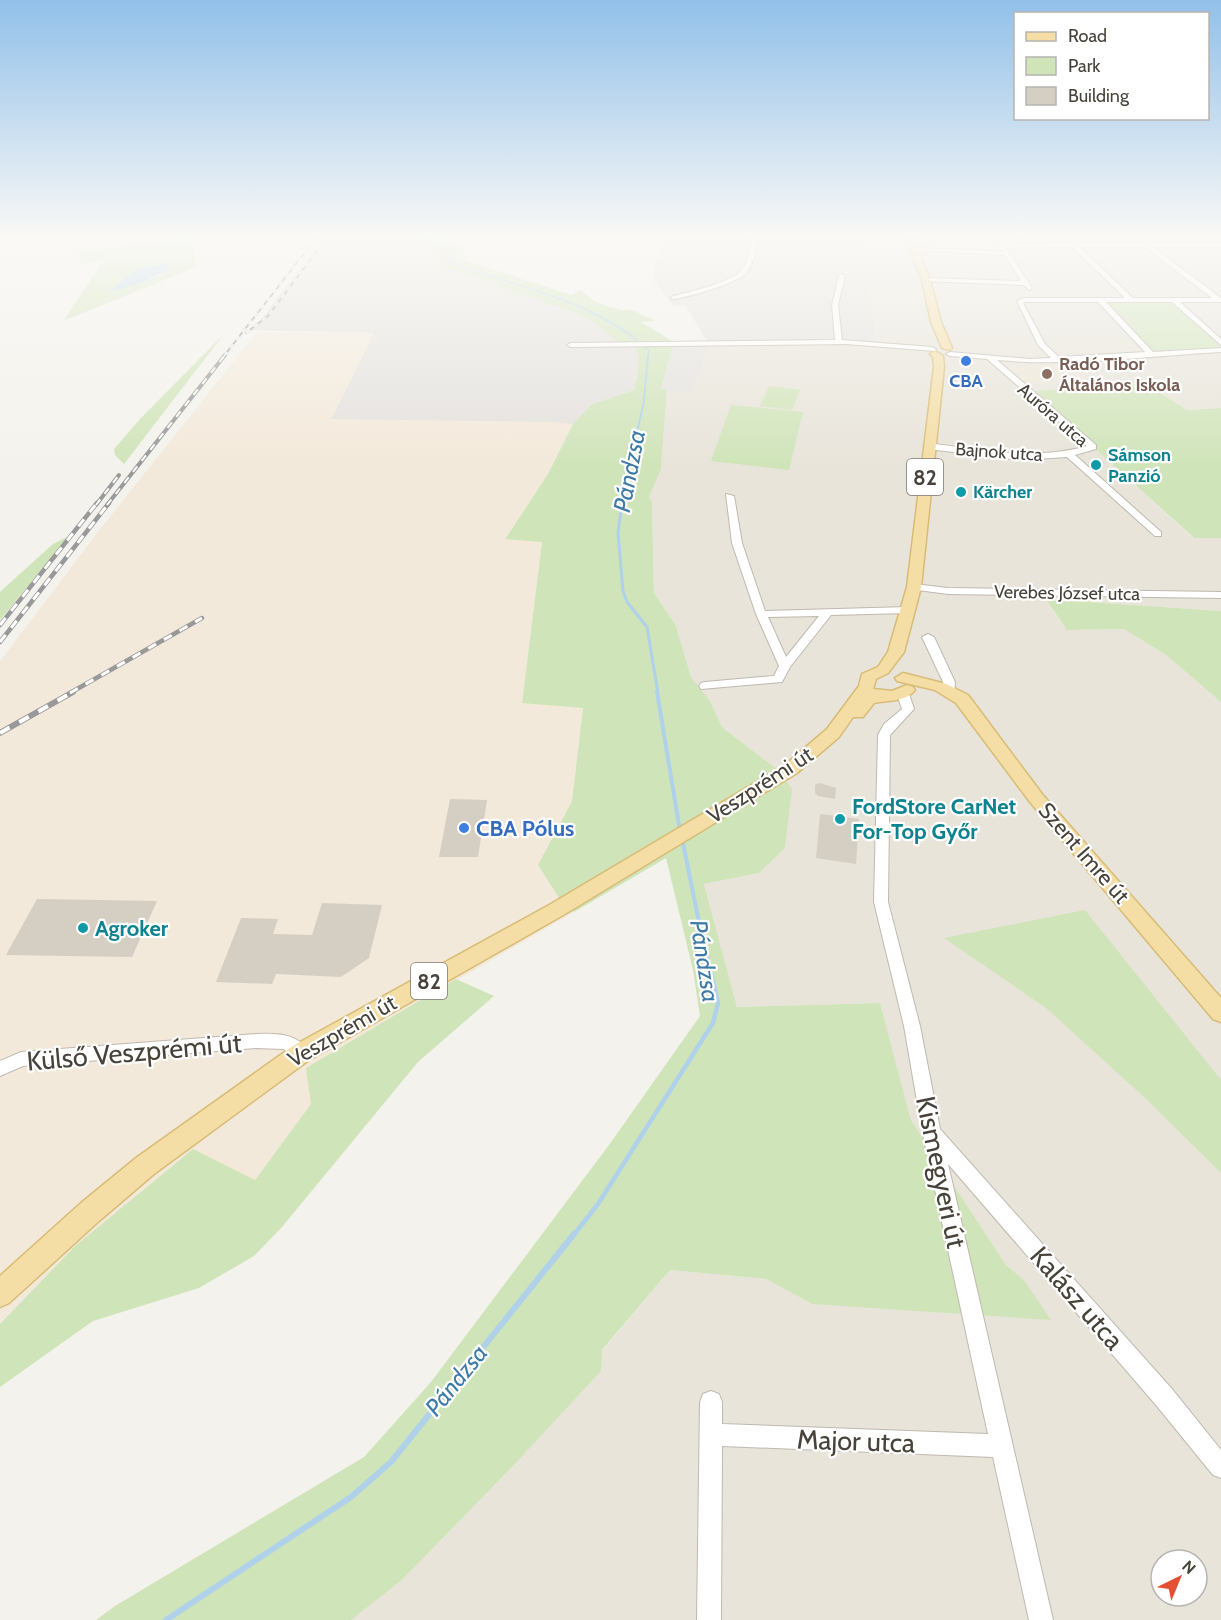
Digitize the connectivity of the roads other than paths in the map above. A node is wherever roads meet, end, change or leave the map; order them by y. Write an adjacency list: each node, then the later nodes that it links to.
1 (836, 314): 6 (street)
2 (935, 314): 10 (main road)
3 (1025, 314): 15 (street)
4 (1113, 314): 12 (street)
5 (1189, 314): 7 (street)
6 (839, 342): 8 (street); 10 (street)
7 (1221, 343)
8 (571, 345)
9 (1221, 350): 11 (street); 13 (street)
10 (941, 351): 14 (street); 16 (main road, 82)
11 (1183, 353): 12 (street); 13 (street)
12 (1152, 355): 15 (street)
13 (1221, 356)
14 (990, 358): 15 (street); 17 (street, Auróra utca)
15 (1058, 360)
16 (928, 446): 17 (street, Bajnok utca); 20 (main road, 82)
17 (1069, 454): 19 (street, Auróra utca)
18 (729, 496): 24 (street)
19 (1158, 534)
20 (914, 587): 21 (street, Verebes József utca); 22 (main road, 82)
21 (1221, 595)
22 (908, 610): 23 (street); 26 (main road, 82)
23 (826, 613): 24 (street); 27 (street)
24 (761, 614): 27 (street)
25 (928, 637): 31 (street, Szent Imre út)
26 (901, 641): 28 (main road, 82); 30 (main road, 82)
27 (785, 666): 29 (street)
28 (872, 679): 30 (main road); 30 (main road); 32 (main road, Veszprémi út / 82)
29 (705, 686)
30 (898, 688): 31 (main road); 32 (main road, Veszprémi út / 82); 36 (street, Kismegyeri út)
31 (950, 692): 33 (main road, Szent Imre út)
32 (833, 733): 34 (main road, Veszprémi út / 82)
33 (1221, 1013)
34 (301, 1053): 35 (street, Külső Veszprémi út); 37 (main road, Veszprémi út / 82)
35 (0, 1069)
36 (931, 1131): 40 (street, Kismegyeri út); 41 (street, Kalász utca)
37 (0, 1293)
38 (711, 1402): 39 (street)
39 (711, 1435): 40 (street, Major utca); 42 (street)
40 (1002, 1446): 43 (street, Kismegyeri út)
41 (1221, 1467)
42 (709, 1620)
43 (1041, 1620)

